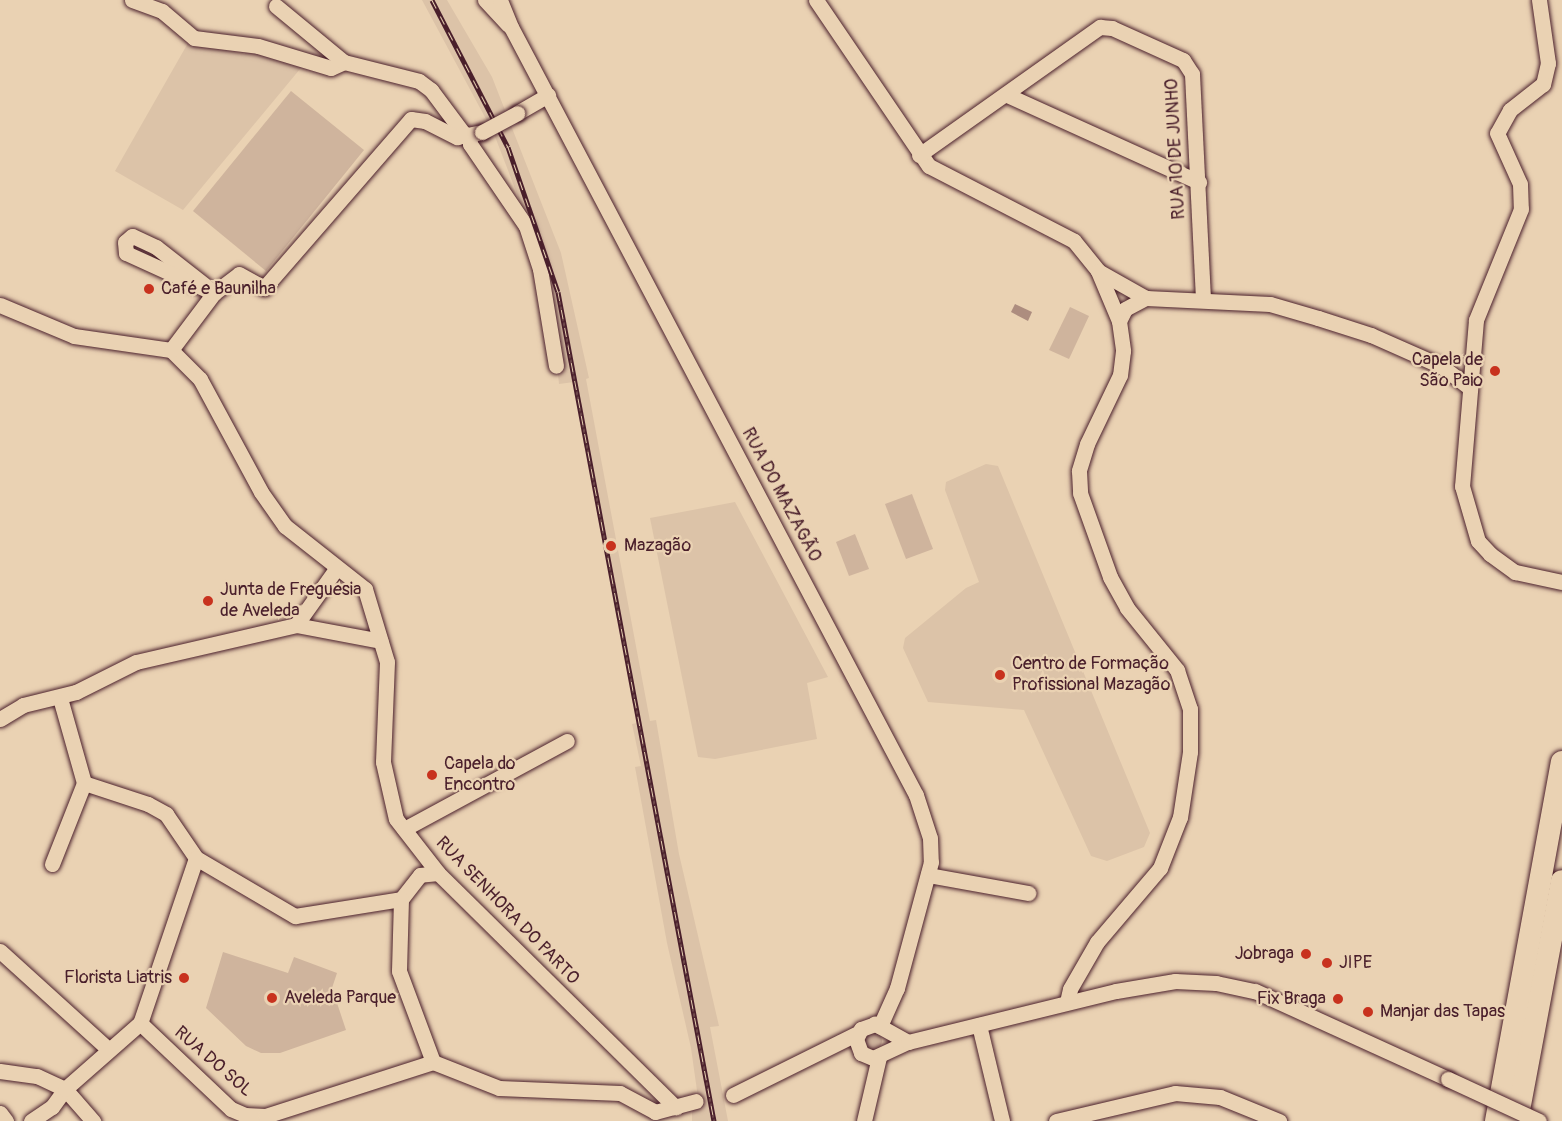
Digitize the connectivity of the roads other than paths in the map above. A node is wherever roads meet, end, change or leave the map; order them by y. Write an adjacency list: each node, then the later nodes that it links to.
1 (132, 0): 8 (street)
2 (485, 0): 7 (street)
3 (500, 0): 7 (street, RUA DO MAZAGÃO)
4 (816, 0): 12 (street)
5 (1539, 0): 22 (street)
6 (276, 6): 8 (street)
7 (511, 27): 9 (street, RUA DO MAZAGÃO)
8 (344, 62): 11 (street)
9 (548, 95): 11 (street, bridge); 37 (street, RUA DO MAZAGÃO)
10 (1007, 95): 12 (street, RUA 10 DE JUNHO); 13 (street); 13 (street, RUA 10 DE JUNHO)
11 (475, 134): 15 (street); 21 (street)
12 (919, 155): 14 (street)
13 (1198, 182): 17 (street, RUA 10 DE JUNHO)
14 (1098, 271): 16 (street); 19 (street)
15 (210, 290): 15 (street); 20 (street)
16 (1146, 298): 17 (street); 19 (street)
17 (1203, 299): 22 (street)
18 (0, 305): 20 (street)
19 (1119, 321): 42 (street)
20 (171, 350): 23 (street, RUA SENHORA DO PARTO)
21 (556, 366)
22 (1468, 386): 24 (street)
23 (336, 569): 25 (street); 26 (street, RUA SENHORA DO PARTO)
24 (1562, 582)
25 (296, 625): 26 (street); 27 (street)
26 (381, 641): 32 (street, RUA SENHORA DO PARTO)
27 (60, 698): 28 (street); 31 (street)
28 (0, 719)
29 (567, 741): 32 (street)
30 (1562, 762): 67 (highway)
31 (84, 783): 33 (street); 34 (street)
32 (406, 832): 35 (street, RUA SENHORA DO PARTO); 36 (street)
33 (196, 858): 40 (street); 43 (street)
34 (52, 864)
35 (438, 873): 36 (street); 58 (street, RUA SENHORA DO PARTO)
36 (420, 875): 40 (street)
37 (928, 875): 39 (street); 45 (street, RUA DO MAZAGÃO)
38 (1562, 881): 68 (highway)
39 (1028, 893)
40 (401, 899): 51 (street)
41 (0, 951): 48 (street)
42 (1067, 1002): 44 (street); 69 (street, bridge)
43 (140, 1023): 48 (street); 51 (street, RUA DO SOL)
44 (979, 1025): 47 (street); 64 (street)
45 (883, 1029): 46 (street); 47 (street); 50 (street)
46 (858, 1033): 49 (street); 54 (street)
47 (908, 1042): 50 (street)
48 (107, 1048): 53 (street)
49 (861, 1053): 50 (street); 55 (street)
50 (882, 1054): 55 (street)
51 (433, 1062): 58 (street)
52 (0, 1071): 53 (street)
53 (65, 1089): 61 (street); 62 (street)
54 (733, 1095)
55 (871, 1095): 63 (street)
56 (696, 1101): 58 (street)
57 (0, 1113): 60 (street)
58 (677, 1114)
59 (1080, 1118): 65 (street); 66 (street)
60 (6, 1121)
61 (31, 1121)
62 (93, 1121)
63 (864, 1121)
64 (1002, 1121)
65 (1056, 1121)
66 (1279, 1121)
67 (1496, 1121)
68 (1517, 1121)
69 (1539, 1121)

